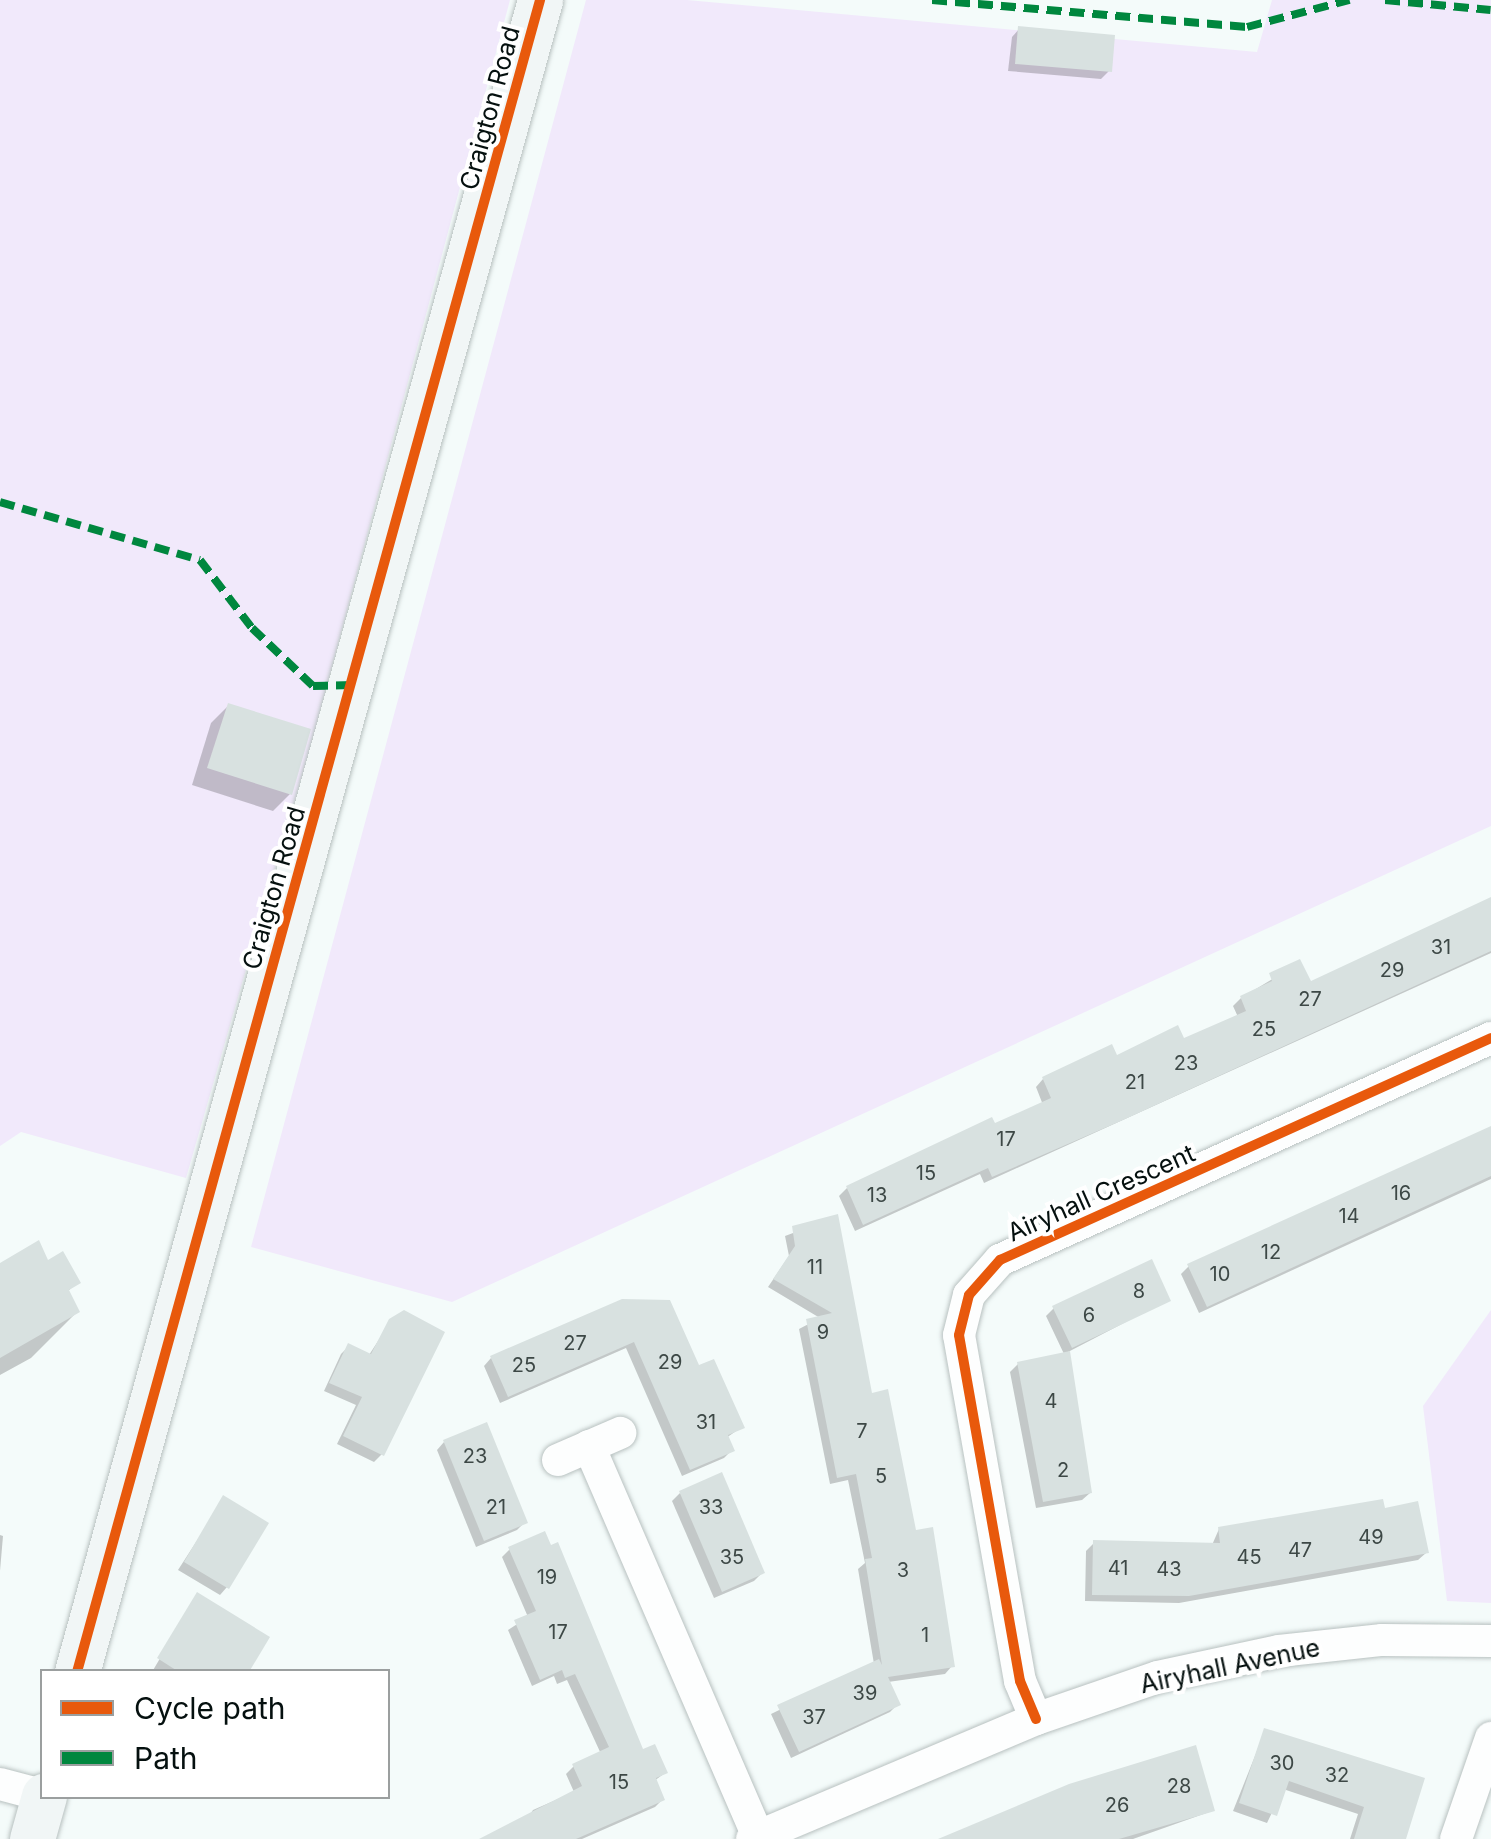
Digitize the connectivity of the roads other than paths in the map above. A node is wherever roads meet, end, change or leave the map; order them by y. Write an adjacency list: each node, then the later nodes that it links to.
1 (540, 0): 7 (street, Craigton Road)
2 (1491, 1038): 8 (street, Airyhall Crescent)
3 (620, 1433): 4 (street)
4 (588, 1446): 5 (street); 13 (street, Airyhall Avenue)
5 (558, 1460)
6 (1491, 1641): 8 (street, Airyhall Avenue)
7 (78, 1669)
8 (1036, 1719): 13 (street, Airyhall Avenue)
9 (1491, 1738): 15 (street)
10 (0, 1784): 11 (street)
11 (40, 1795)
12 (42, 1799): 14 (street)
13 (755, 1838)
14 (32, 1839)
15 (1456, 1839)

